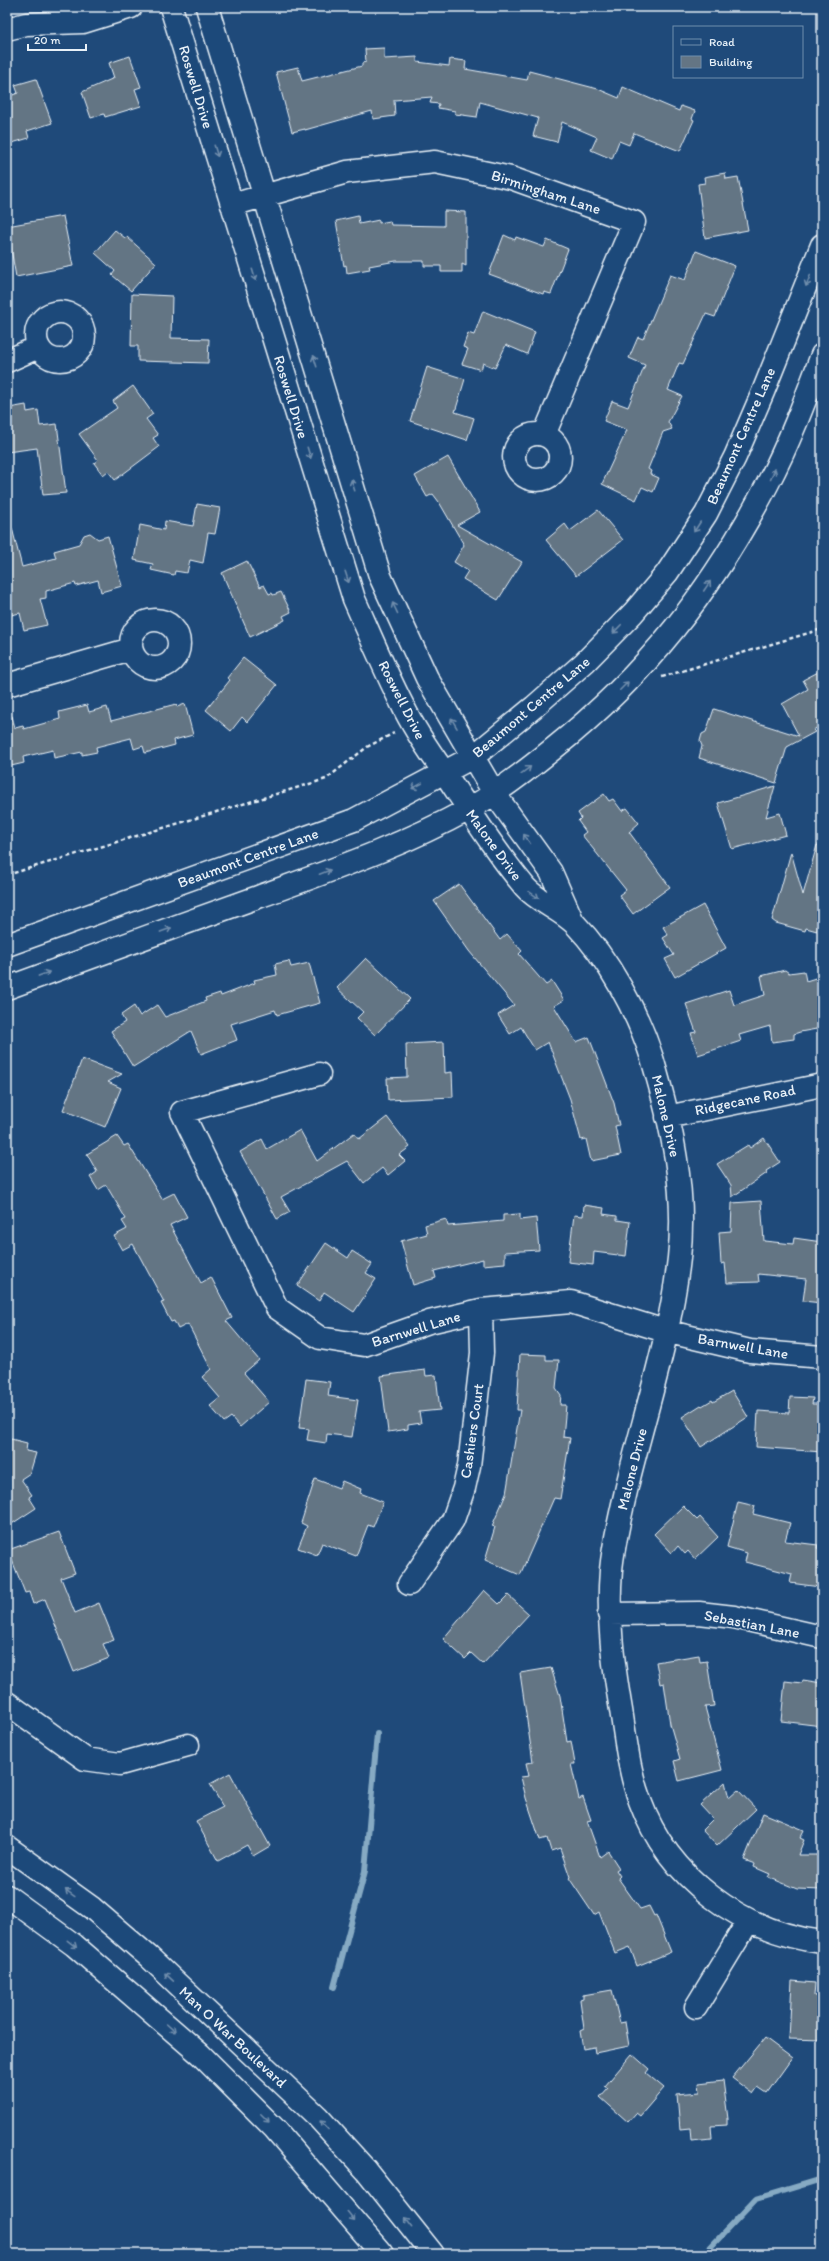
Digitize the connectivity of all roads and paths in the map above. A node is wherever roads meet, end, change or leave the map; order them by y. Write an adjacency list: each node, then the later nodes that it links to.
1 (51, 7): 5 (street)
2 (131, 7): 5 (street)
3 (171, 7): 7 (street, Roswell Drive, one-way to 7)
4 (207, 7): 6 (street)
5 (16, 27)
6 (265, 194): 7 (street, Birmingham Lane); 12 (street, Birmingham Lane); 18 (street, one-way to 6)
7 (232, 205): 19 (street, Roswell Drive, one-way to 19)
8 (822, 245): 18 (street, Beaumont Centre Lane, one-way to 18)
9 (38, 347): 11 (street)
10 (822, 355): 20 (street, one-way to 10)
11 (7, 361)
12 (544, 436)
13 (822, 629): 15 (path)
14 (132, 649): 16 (street)
15 (660, 678)
16 (7, 685)
17 (396, 732): 22 (path)
18 (473, 757): 19 (street, Beaumont Centre Lane); 20 (street, Malone Drive)
19 (444, 772): 21 (street, Malone Drive); 24 (street, Beaumont Centre Lane, one-way to 24)
20 (494, 793): 21 (street); 23 (street, Malone Drive, one-way to 20)
21 (468, 809): 23 (street, Malone Drive, one-way to 23); 25 (street, one-way to 21)
22 (7, 875)
23 (573, 922): 28 (street, Malone Drive)
24 (7, 944)
25 (7, 988)
26 (319, 1074): 29 (street, Barnwell Lane)
27 (822, 1085): 28 (street, Ridgecane Road)
28 (667, 1117): 30 (street, Malone Drive)
29 (480, 1310): 30 (street, Barnwell Lane); 32 (street, Cashiers Court)
30 (665, 1331): 31 (street, Barnwell Lane); 33 (street, Malone Drive)
31 (822, 1357)
32 (409, 1584)
33 (609, 1614): 34 (street, Sebastian Lane); 39 (street, Malone Drive)
34 (822, 1637)
35 (7, 1703): 36 (street)
36 (188, 1745)
37 (7, 1847): 43 (street, Man O War Boulevard, one-way to 37)
38 (7, 1896): 42 (street, one-way to 42)
39 (749, 1920): 40 (street, Malone Drive); 41 (street)
40 (822, 1942)
41 (696, 2007)
42 (382, 2254)
43 (433, 2254)

